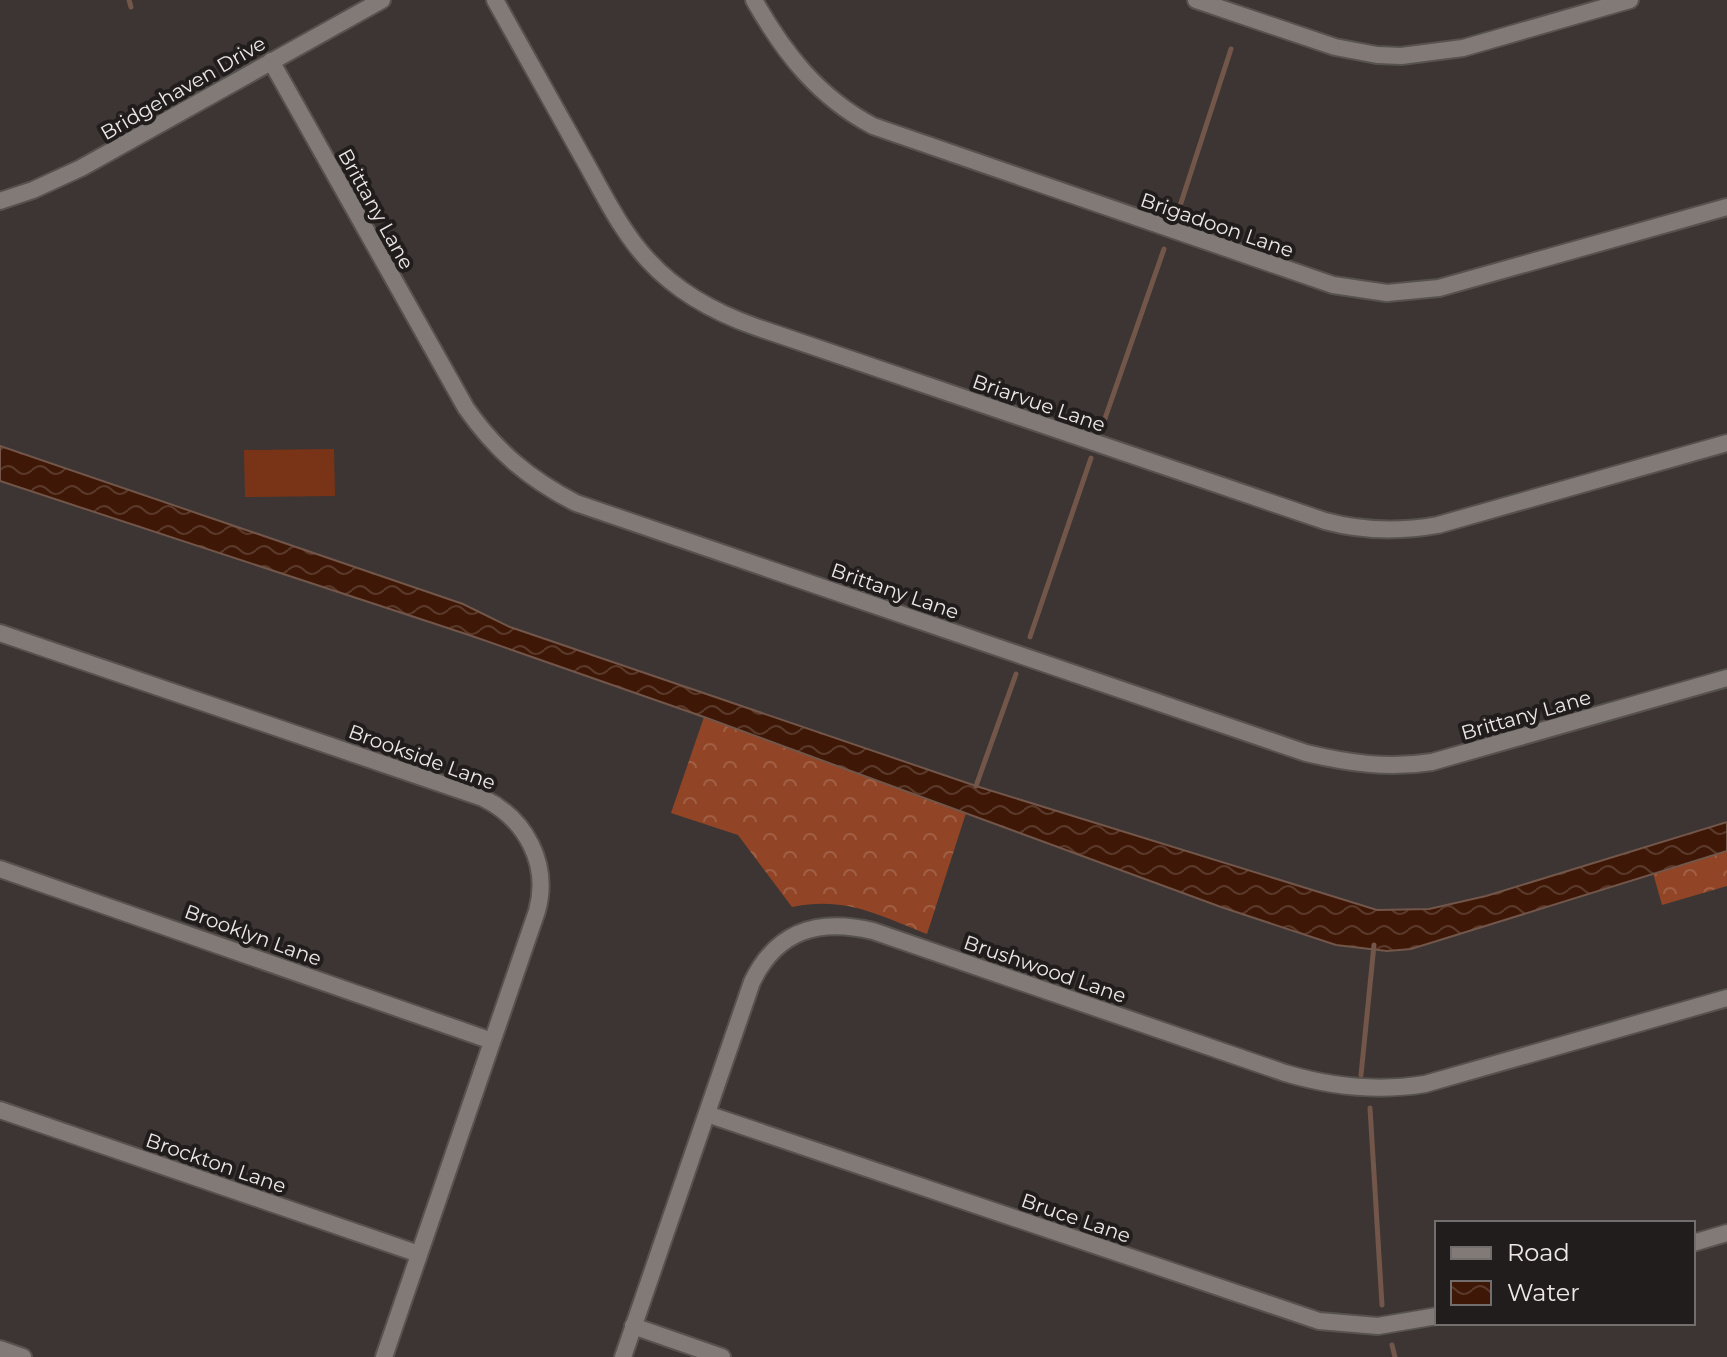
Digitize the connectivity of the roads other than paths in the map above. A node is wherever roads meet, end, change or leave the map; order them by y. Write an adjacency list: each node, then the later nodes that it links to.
1 (382, 0): 7 (street, Bridgehaven Drive)
2 (495, 0): 10 (street, Briarvue Lane)
3 (754, 0): 9 (street, Brigadoon Lane)
4 (1196, 0): 6 (street)
5 (1630, 0): 6 (street)
6 (1215, 3)
7 (271, 61): 8 (street, Bridgehaven Drive); 12 (street, Brittany Lane)
8 (0, 201)
9 (1727, 207)
10 (1727, 443)
11 (0, 633): 15 (street, Brookside Lane)
12 (1727, 678)
13 (0, 869): 15 (street, Brooklyn Lane)
14 (1727, 998): 17 (street, Brushwood Lane)
15 (492, 1041): 20 (street, Brookside Lane)
16 (0, 1110): 20 (street, Brockton Lane)
17 (707, 1114): 21 (street, Bruce Lane); 22 (street, Brushwood Lane)
18 (1727, 1233): 19 (street)
19 (1695, 1242)
20 (419, 1254): 25 (street, Brookside Lane)
21 (1435, 1316)
22 (633, 1326): 26 (street, Brushwood Lane); 27 (street)
23 (0, 1349): 24 (street)
24 (23, 1357)
25 (384, 1357)
26 (623, 1357)
27 (722, 1357)

